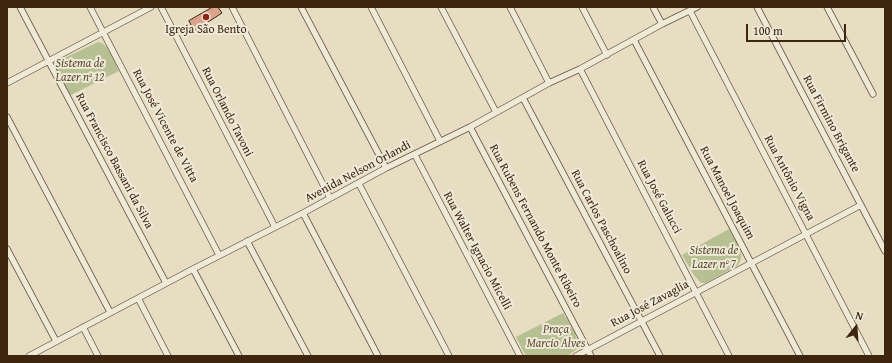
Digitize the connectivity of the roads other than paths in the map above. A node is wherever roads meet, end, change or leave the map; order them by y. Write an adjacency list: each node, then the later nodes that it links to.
1 (20, 7): 20 (street, Rua Francisco Bassani da Silva)
2 (90, 7): 17 (street, Rua José Vicente de Vitta)
3 (151, 7): 17 (street)
4 (161, 7): 36 (street, Rua Orlando Tavoni)
5 (232, 7): 33 (street)
6 (301, 7): 31 (street)
7 (370, 7): 29 (street)
8 (441, 7): 26 (street)
9 (510, 7): 23 (street)
10 (582, 7): 19 (street)
11 (653, 7): 16 (street)
12 (697, 7): 15 (street, Avenida Nelson Orlandi)
13 (757, 7): 34 (street, Rua Firmino Brigante)
14 (827, 7): 24 (street)
15 (690, 11): 16 (street, Avenida Nelson Orlandi); 37 (street, Rua Antônio Vigna)
16 (662, 24): 18 (street, Avenida Nelson Orlandi)
17 (103, 32): 20 (street); 41 (street, Rua José Vicente de Vitta)
18 (634, 40): 19 (street, Avenida Nelson Orlandi); 42 (street, Rua Manoel Joaquim)
19 (607, 54): 21 (street, Avenida Nelson Orlandi)
20 (48, 62): 22 (street); 44 (street, Rua Francisco Bassani da Silva)
21 (580, 70): 23 (street, Avenida Nelson Orlandi); 45 (street, Rua José Galucci)
22 (7, 83)
23 (549, 84): 25 (street, Avenida Nelson Orlandi)
24 (873, 94)
25 (523, 98): 26 (street, Avenida Nelson Orlandi); 48 (street, Rua Carlos Paschoalino)
26 (496, 112): 28 (street, Avenida Nelson Orlandi)
27 (7, 117): 47 (street)
28 (470, 127): 29 (street, Avenida Nelson Orlandi); 51 (street, Rua Rubens Fernando Monte Ribeiro)
29 (440, 141): 30 (street, Avenida Nelson Orlandi)
30 (415, 155): 31 (street, Avenida Nelson Orlandi); 59 (street, Rua Walter Ignacio Micelli)
31 (386, 168): 32 (street, Avenida Nelson Orlandi)
32 (359, 184): 33 (street, Avenida Nelson Orlandi); 58 (street)
33 (330, 198): 35 (street, Avenida Nelson Orlandi)
34 (861, 205): 37 (street, Rua José Zavaglia); 40 (street, Rua Firmino Brigante)
35 (303, 213): 36 (street, Avenida Nelson Orlandi); 57 (street)
36 (275, 227): 38 (street, Avenida Nelson Orlandi)
37 (806, 235): 42 (street, Rua José Zavaglia); 65 (street, Rua Antônio Vigna)
38 (247, 241): 41 (street, Avenida Nelson Orlandi); 56 (street)
39 (7, 249): 50 (street)
40 (885, 251)
41 (220, 255): 43 (street, Avenida Nelson Orlandi)
42 (752, 264): 45 (street, Rua José Zavaglia); 64 (street, Rua Manoel Joaquim)
43 (193, 269): 44 (street, Avenida Nelson Orlandi); 55 (street)
44 (166, 283): 46 (street, Avenida Nelson Orlandi)
45 (696, 292): 48 (street, Rua José Zavaglia); 63 (street, Rua José Galucci)
46 (138, 298): 47 (street, Avenida Nelson Orlandi); 54 (street)
47 (110, 312): 49 (street, Avenida Nelson Orlandi)
48 (642, 320): 51 (street, Rua José Zavaglia); 62 (street, Rua Carlos Paschoalino)
49 (83, 327): 50 (street, Avenida Nelson Orlandi); 53 (street)
50 (56, 341): 52 (street, Avenida Nelson Orlandi)
51 (588, 350): 60 (street, Rua José Zavaglia); 61 (street, Rua Rubens Fernando Monte Ribeiro)
52 (29, 356)
53 (98, 356)
54 (168, 356)
55 (239, 356)
56 (308, 356)
57 (378, 356)
58 (449, 356)
59 (520, 356)
60 (576, 356)
61 (591, 356)
62 (660, 356)
63 (729, 356)
64 (800, 356)
65 (869, 356)

